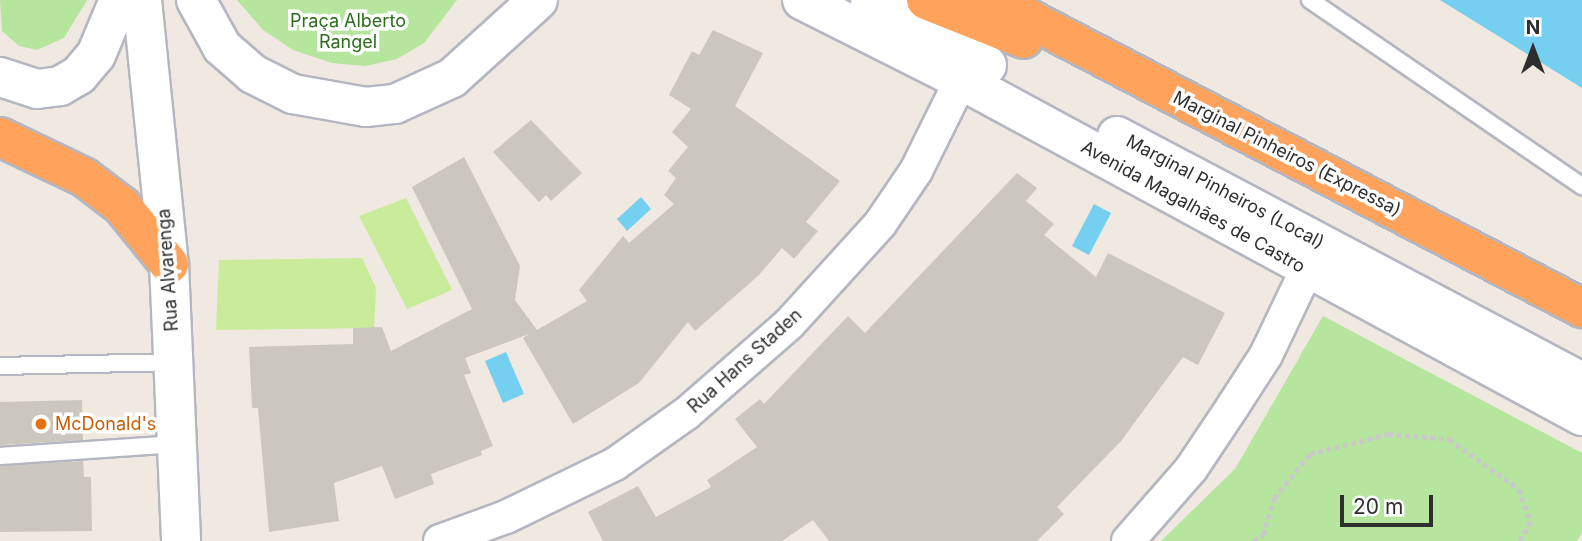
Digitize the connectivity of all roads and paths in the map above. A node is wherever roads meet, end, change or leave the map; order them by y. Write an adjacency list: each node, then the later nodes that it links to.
1 (119, 0): 12 (main road)
2 (142, 0): 17 (main road, Rua Alvarenga)
3 (196, 0): 11 (main road)
4 (496, 0): 11 (main road)
5 (538, 0): 11 (main road)
6 (802, 0): 14 (main road, Avenida Magalhães de Castro)
7 (870, 0): 22 (main road, Marginal Pinheiros (Local))
8 (926, 0): 13 (highway)
9 (993, 0): 13 (highway, Marginal Pinheiros (Expressa))
10 (1310, 0): 16 (lane)
11 (484, 51)
12 (0, 77)
13 (1139, 79): 19 (highway, Marginal Pinheiros (Expressa))
14 (961, 80): 18 (main road, Avenida Magalhães de Castro); 27 (street, Rua Hans Staden)
15 (0, 137): 17 (highway)
16 (1582, 186)
17 (169, 264): 20 (main road, Rua Alvarenga)
18 (1307, 269): 23 (main road, Avenida Magalhães de Castro); 28 (street)
19 (1582, 308)
20 (174, 362): 21 (lane); 24 (main road, Rua Alvarenga)
21 (0, 366)
22 (1582, 382)
23 (1582, 416)
24 (177, 444): 25 (lane); 26 (main road, Rua Alvarenga)
25 (0, 456)
26 (181, 541)
27 (440, 541)
28 (1128, 541)
29 (1253, 541): 30 (path)
30 (1520, 541)

